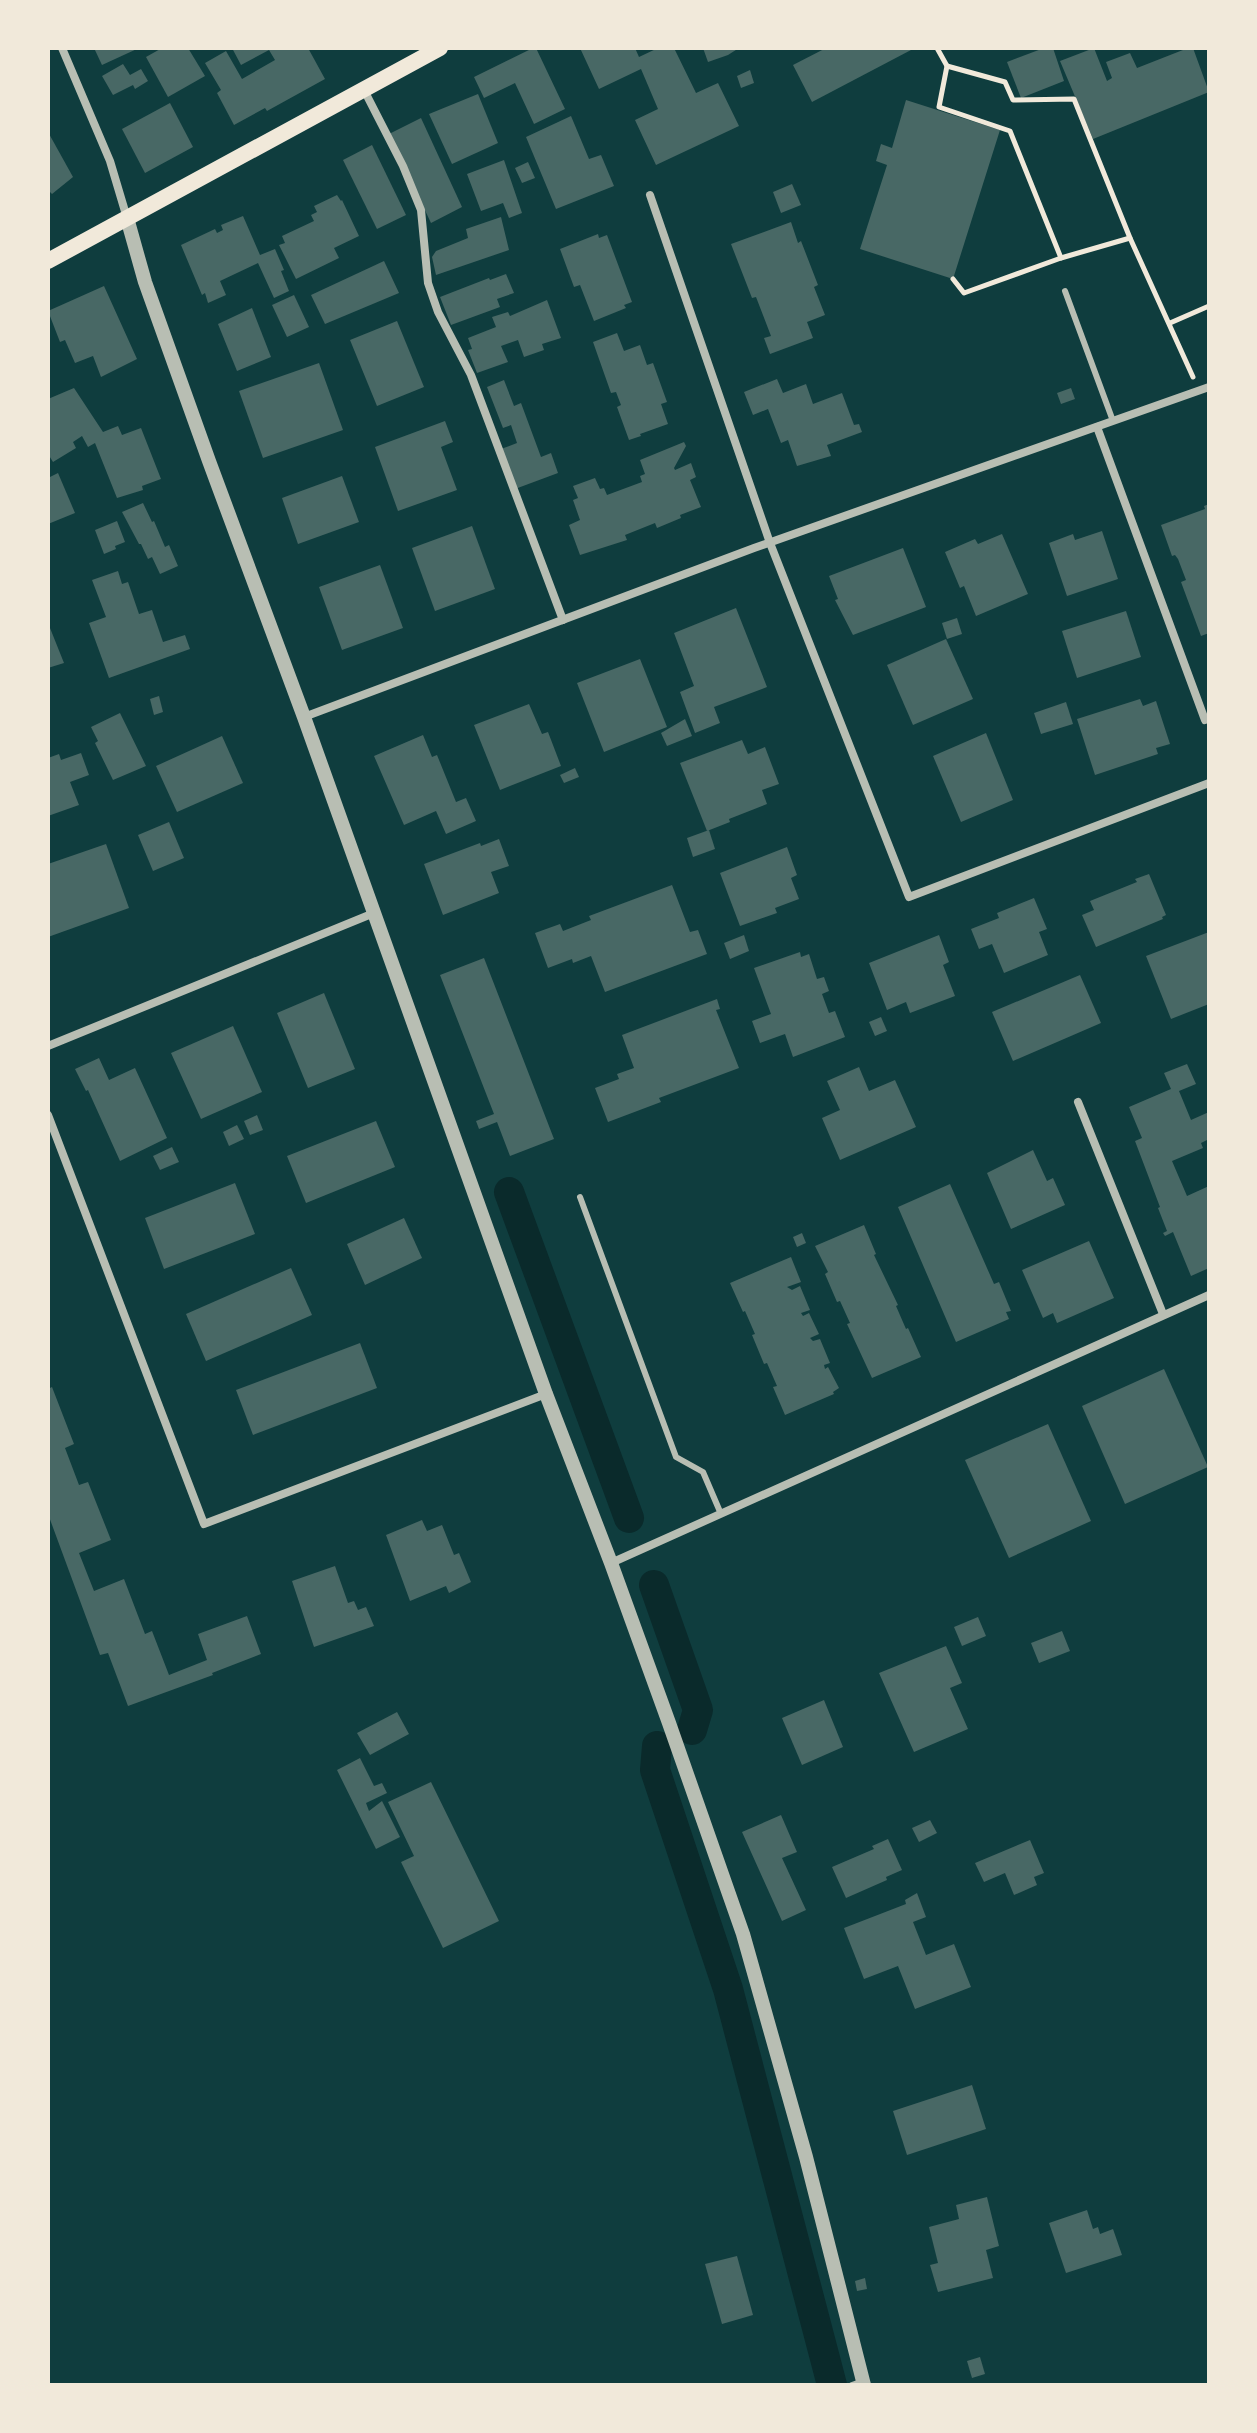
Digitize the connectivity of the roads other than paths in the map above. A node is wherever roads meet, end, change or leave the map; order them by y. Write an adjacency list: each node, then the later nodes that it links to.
1 (62, 48): 5 (street)
2 (440, 48): 3 (main road)
3 (364, 90): 5 (main road); 12 (street)
4 (650, 195): 11 (street)
5 (127, 218): 6 (main road); 13 (street)
6 (48, 261)
7 (1065, 291): 9 (lane)
8 (1209, 387): 9 (street)
9 (1113, 421): 10 (street)
10 (1097, 427): 11 (street); 14 (street)
11 (770, 543): 12 (street); 15 (street)
12 (563, 620): 13 (street)
13 (304, 717): 16 (street)
14 (1205, 720)
15 (1209, 783)
16 (374, 913): 17 (street); 23 (street)
17 (48, 1046)
18 (1078, 1102): 22 (street)
19 (48, 1115): 23 (street)
20 (580, 1197): 24 (lane)
21 (1209, 1295): 22 (street)
22 (1163, 1314): 24 (street)
23 (546, 1394): 25 (street)
24 (721, 1514): 25 (street)
25 (611, 1563): 26 (street)
26 (860, 2384)

